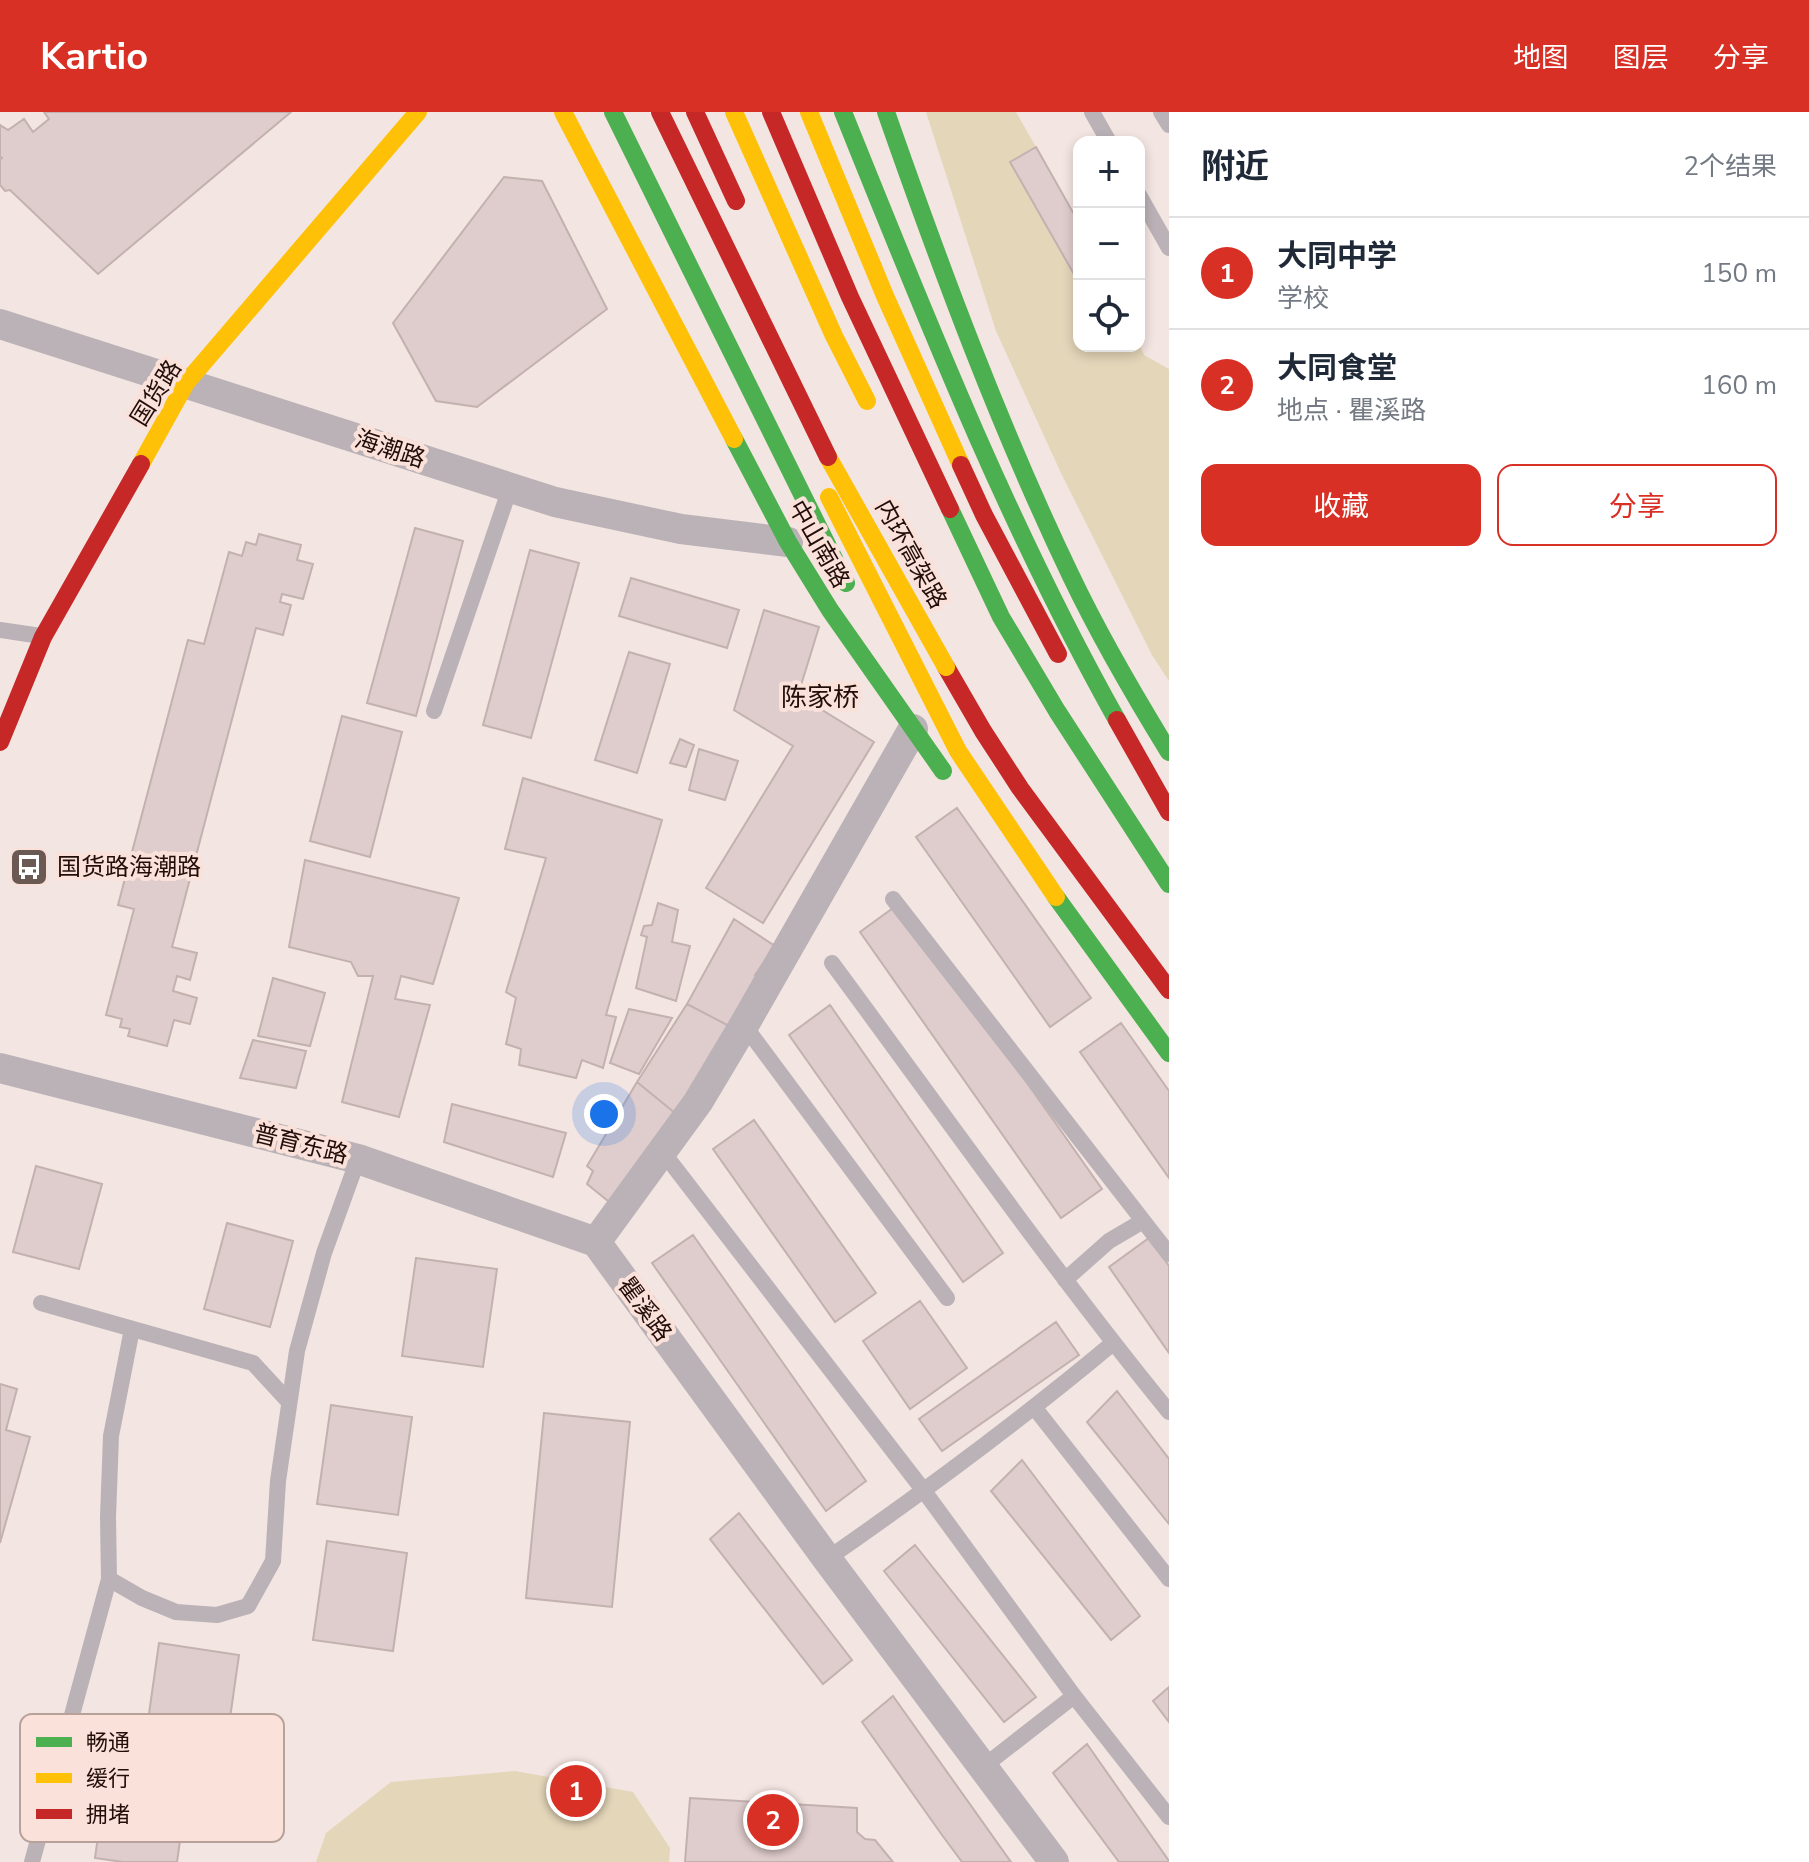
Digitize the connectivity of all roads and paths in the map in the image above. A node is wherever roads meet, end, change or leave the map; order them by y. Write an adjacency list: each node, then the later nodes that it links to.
1 (418, 112): 20 (main road, 国货路)
2 (563, 112): 25 (main road, 中山南路)
3 (613, 112): 26 (main road)
4 (660, 112): 31 (main road, 内环高架路, bridge)
5 (695, 112): 16 (main road, bridge)
6 (734, 112): 21 (main road)
7 (771, 112): 27 (main road)
8 (809, 112): 32 (main road)
9 (843, 112): 40 (main road)
10 (886, 112): 38 (main road)
11 (1092, 112): 14 (lane)
12 (1161, 112): 13 (lane)
13 (1169, 125)
14 (1106, 136)
15 (1145, 206): 17 (lane)
16 (743, 216)
17 (1169, 248)
18 (735, 307): 37 (main road, 中山南路)
19 (0, 324): 20 (street, 海潮路)
20 (186, 383): 22 (street, 海潮路); 29 (main road, 国货路)
21 (877, 417)
22 (510, 488): 25 (street, 海潮路); 33 (lane)
23 (928, 505): 27 (main road)
24 (880, 513): 31 (main road, bridge)
25 (788, 542): 35 (main road, 中山南路)
26 (849, 589)
27 (1001, 617): 42 (main road)
28 (0, 630): 29 (lane)
29 (43, 637): 36 (main road, 国货路)
30 (883, 643): 37 (main road)
31 (946, 667): 47 (main road, 内环高架路)
32 (1068, 673)
33 (434, 711)
34 (1099, 723): 41 (main road)
35 (913, 729): 39 (main road, 中山南路); 48 (street)
36 (0, 742)
37 (958, 751): 45 (main road, 中山南路)
38 (1169, 752)
39 (950, 781)
40 (1169, 812)
41 (1169, 822)
42 (1169, 884)
43 (893, 899): 53 (lane)
44 (1051, 923): 45 (main road, 中山南路)
45 (1097, 955): 49 (main road, 中山南路)
46 (832, 963): 56 (lane)
47 (1169, 990)
48 (744, 1025): 51 (street); 57 (lane)
49 (1169, 1053)
50 (0, 1068): 52 (street, 普育东路)
51 (662, 1151): 54 (street); 64 (lane)
52 (358, 1159): 54 (street, 普育东路); 61 (lane)
53 (1143, 1221): 55 (lane); 56 (lane)
54 (596, 1242): 65 (street, 瞿溪路)
55 (1169, 1254)
56 (1065, 1280): 60 (lane)
57 (947, 1298)
58 (41, 1303): 59 (lane)
59 (132, 1329): 61 (lane); 66 (lane)
60 (1113, 1343): 62 (lane); 63 (lane)
61 (289, 1402): 66 (lane)
62 (1034, 1407): 64 (lane); 67 (lane)
63 (1169, 1412)
64 (924, 1491): 65 (lane); 68 (lane)
65 (827, 1559): 70 (street, 瞿溪路)
66 (109, 1579): 69 (lane)
67 (1169, 1579)
68 (1074, 1696): 70 (lane); 71 (lane)
69 (72, 1714)
70 (983, 1767): 74 (street, 瞿溪路)
71 (1169, 1817)
72 (37, 1842): 73 (lane)
73 (32, 1862)
74 (1054, 1862)

